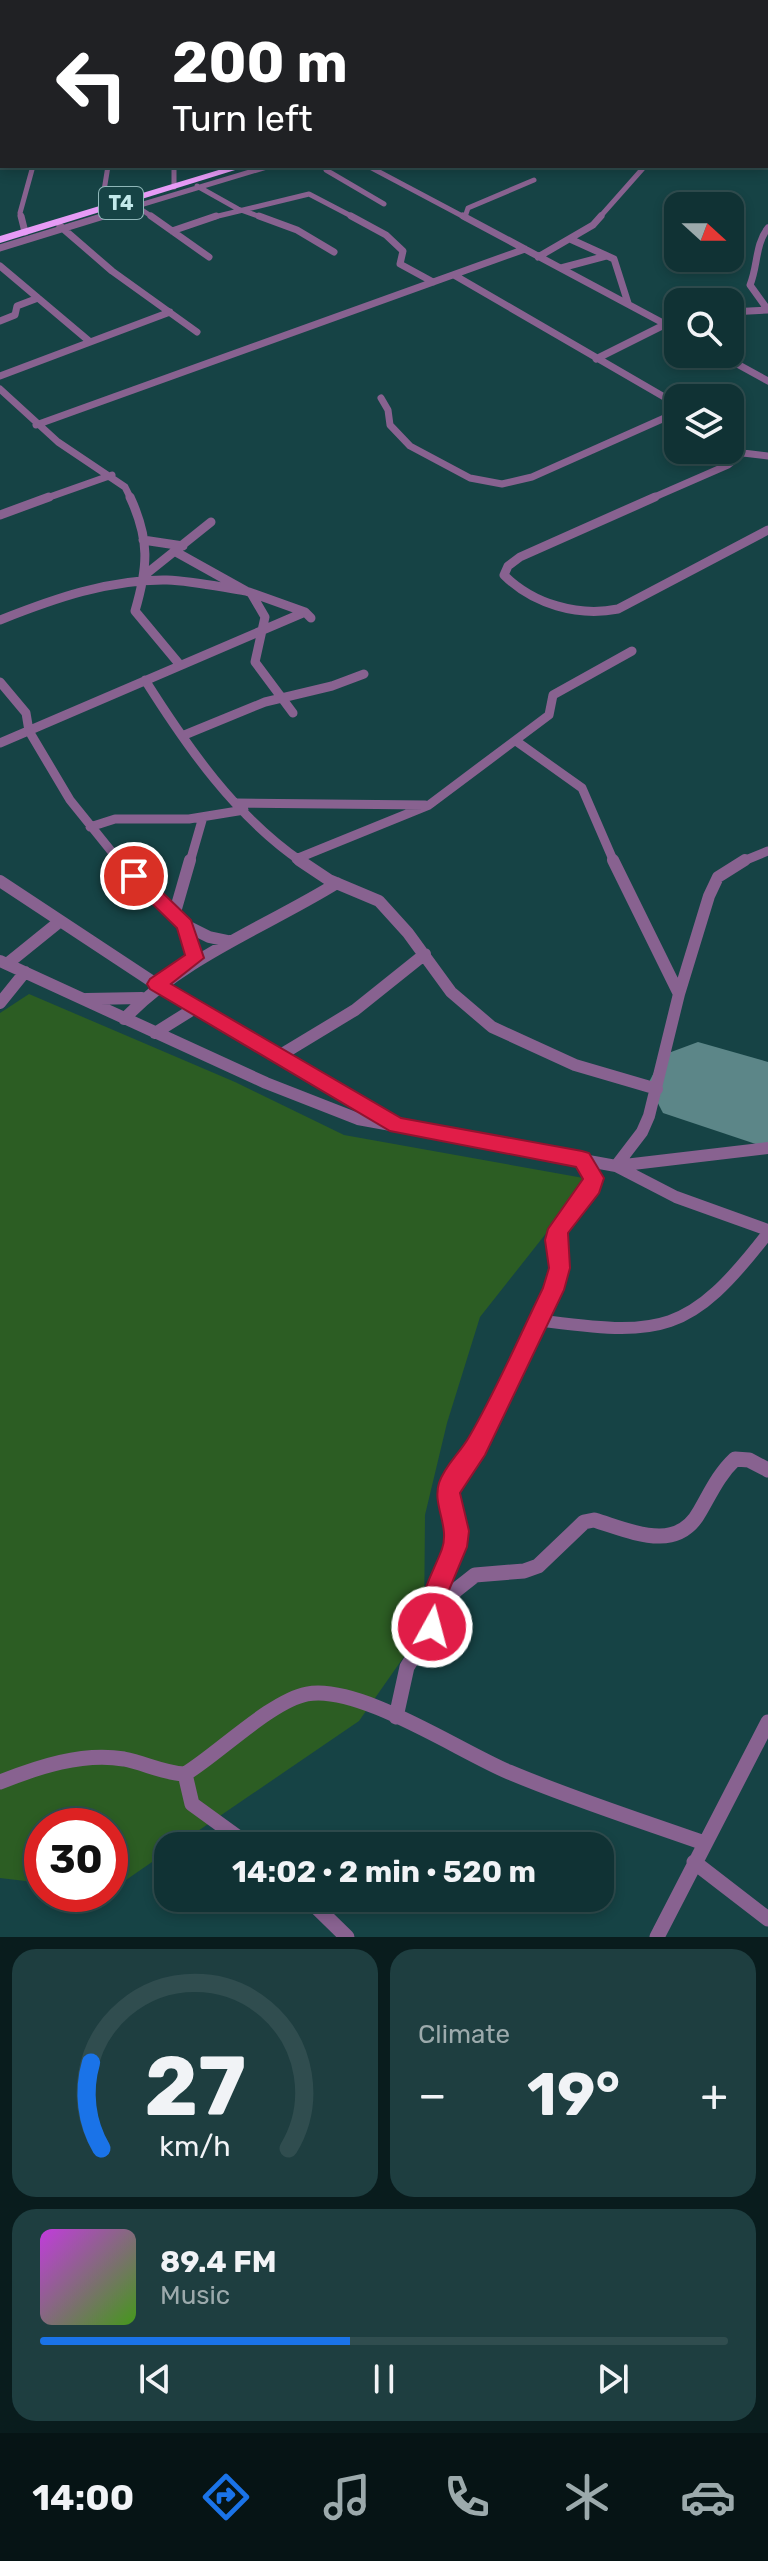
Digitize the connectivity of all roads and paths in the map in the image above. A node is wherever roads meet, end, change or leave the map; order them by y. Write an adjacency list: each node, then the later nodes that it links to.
1 (32, 168): 20 (street)
2 (108, 168): 14 (street)
3 (174, 168): 11 (street)
4 (237, 168): 10 (highway, T4)
5 (262, 168): 10 (street)
6 (328, 168): 13 (street)
7 (372, 168): 16 (street)
8 (643, 168): 21 (street)
9 (534, 180): 16 (street)
10 (195, 185): 11 (highway, T4); 12 (street); 15 (street)
11 (174, 187): 12 (highway, T4)
12 (133, 204): 14 (highway, T4); 17 (street); 19 (street)
13 (384, 204)
14 (101, 209): 17 (highway, T4)
15 (238, 209): 19 (street); 25 (street); 32 (street)
16 (465, 217): 24 (street)
17 (60, 226): 20 (highway, T4); 23 (street); 36 (street)
18 (768, 228): 35 (street)
19 (172, 231): 27 (street)
20 (25, 232): 22 (highway, T4)
21 (570, 239): 26 (street); 28 (street)
22 (0, 240)
23 (0, 248)
24 (525, 249): 28 (street); 31 (street)
25 (334, 252)
26 (607, 255): 30 (street); 34 (street)
27 (209, 257)
28 (538, 257): 30 (street)
29 (0, 266): 33 (street)
30 (561, 268): 34 (street)
31 (454, 275): 32 (street); 43 (street)
32 (433, 282): 51 (street)
33 (38, 298): 38 (street); 42 (street)
34 (628, 303): 39 (street)
35 (766, 311): 37 (street)
36 (170, 312): 41 (street); 42 (street)
37 (744, 312)
38 (0, 321)
39 (664, 322)
40 (664, 325): 43 (street)
41 (197, 332)
42 (89, 341): 45 (street)
43 (596, 359): 48 (street)
44 (744, 368): 46 (street)
45 (0, 376)
46 (768, 381)
47 (0, 389): 51 (street)
48 (664, 397)
49 (381, 398): 50 (street)
50 (664, 418)
51 (36, 425): 55 (street)
52 (744, 453): 53 (street)
53 (768, 456)
54 (729, 464): 58 (street)
55 (112, 475): 56 (street); 59 (street)
56 (0, 515)
57 (211, 522): 60 (street)
58 (768, 530)
59 (143, 540): 60 (street); 61 (street)
60 (179, 549): 61 (street); 62 (street)
61 (145, 577): 62 (street); 63 (street); 66 (street)
62 (248, 592): 64 (street); 64 (street)
63 (0, 620)
64 (261, 629): 66 (street); 70 (street)
65 (632, 651): 74 (street)
66 (180, 665): 68 (street)
67 (364, 674): 70 (street)
68 (145, 680): 72 (street); 73 (street)
69 (0, 682): 72 (street)
70 (282, 698): 71 (street); 73 (street)
71 (293, 713)
72 (29, 731): 75 (street); 79 (street)
73 (182, 736): 77 (street)
74 (516, 741): 76 (street); 93 (street)
75 (0, 743)
76 (429, 805): 77 (street); 81 (street)
77 (240, 806): 78 (street); 81 (street)
78 (203, 817): 79 (street); 84 (street)
79 (90, 827): 84 (street)
80 (768, 851): 93 (street)
81 (296, 859): 83 (street)
82 (0, 881): 85 (street)
83 (337, 883): 87 (street); 88 (street)
84 (175, 912): 86 (street)
85 (59, 922): 90 (street); 92 (street)
86 (185, 924): 87 (street); 89 (street)
87 (228, 941): 89 (street)
88 (425, 954): 100 (street); 101 (street)
89 (195, 958): 92 (street)
90 (3, 962): 91 (street)
91 (25, 972): 95 (street); 96 (street)
92 (156, 984): 94 (street); 97 (street)
93 (679, 994): 101 (street)
94 (142, 998): 95 (street); 98 (street)
95 (83, 1000): 98 (street)
96 (0, 1003)
97 (195, 1008): 99 (street); 100 (street)
98 (124, 1019): 99 (street)
99 (155, 1033): 102 (street)
100 (279, 1056): 102 (street)
101 (657, 1089): 105 (street)
102 (397, 1125): 104 (street)
103 (768, 1148): 105 (street)
104 (582, 1160): 105 (street); 106 (street)
105 (611, 1165): 106 (street); 107 (street)
106 (594, 1178): 108 (street)
107 (768, 1232): 108 (street)
108 (537, 1320): 110 (street)
109 (768, 1470): 110 (street)
110 (435, 1614): 111 (street)
111 (396, 1717): 113 (street); 116 (street)
112 (768, 1722): 116 (street)
113 (185, 1774): 114 (street); 115 (street)
114 (0, 1782)
115 (231, 1832)
116 (704, 1843): 117 (street)
117 (694, 1862): 119 (street); 121 (street)
118 (321, 1912): 120 (street)
119 (768, 1919)
120 (347, 1937)
121 (657, 1937)

